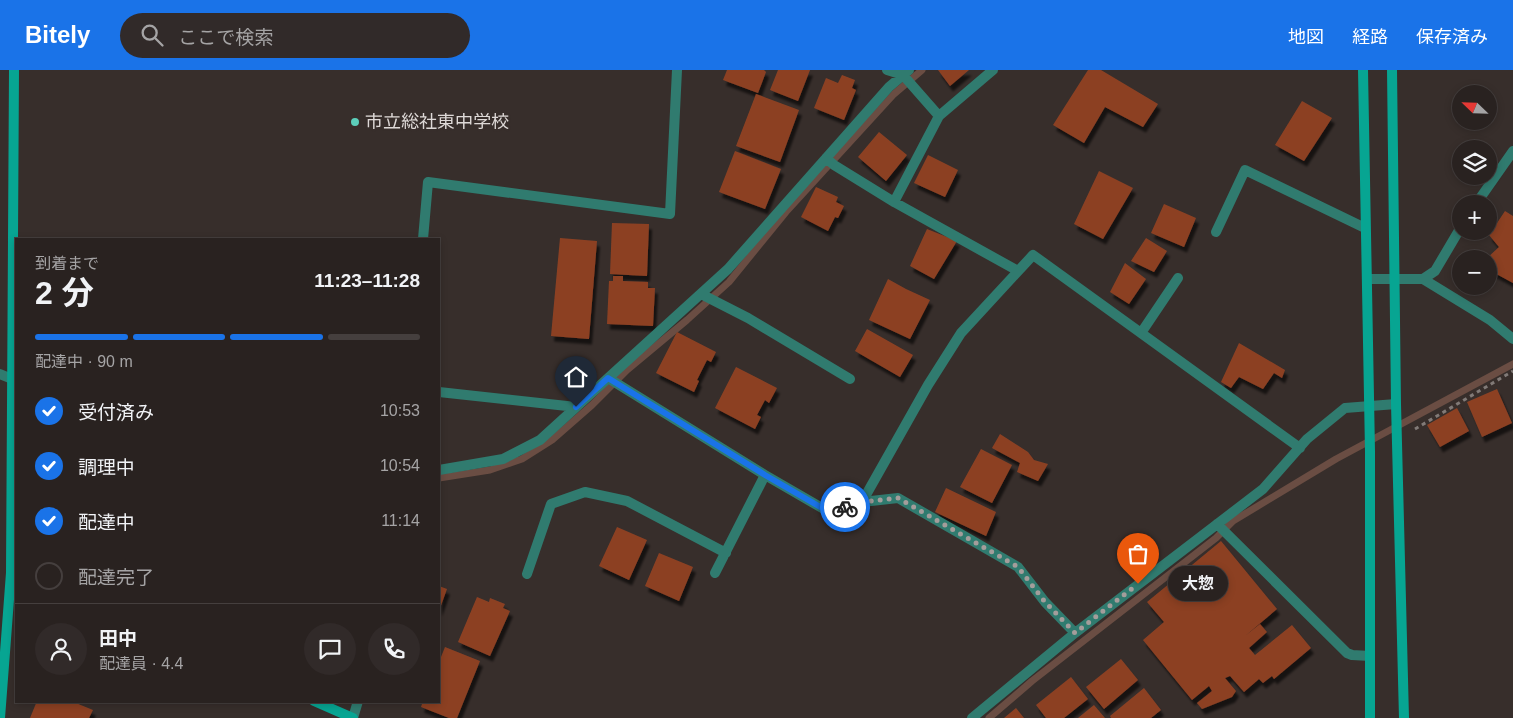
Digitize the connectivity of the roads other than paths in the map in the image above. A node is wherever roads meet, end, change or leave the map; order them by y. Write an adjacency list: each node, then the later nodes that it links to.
1 (14, 70): 27 (street)
2 (677, 70): 15 (street)
3 (887, 70): 7 (street)
4 (993, 70): 8 (street)
5 (1363, 70): 13 (street)
6 (1392, 70): 19 (street)
7 (908, 77): 8 (street); 10 (street)
8 (939, 116): 12 (street)
9 (1513, 151): 11 (street)
10 (830, 162): 12 (street); 22 (street)
11 (1482, 195)
12 (894, 202): 17 (street)
13 (1365, 228): 14 (street); 21 (street)
14 (1216, 232)
15 (423, 238)
16 (1453, 240): 20 (street)
17 (1018, 271): 23 (street); 36 (street)
18 (1178, 278): 23 (street)
19 (1394, 278): 20 (street); 21 (street); 30 (street)
20 (1423, 278): 24 (street)
21 (1368, 279): 31 (street)
22 (707, 297): 26 (street); 28 (street)
23 (1141, 333): 33 (street)
24 (1513, 339)
25 (0, 374): 27 (street)
26 (850, 378)
27 (12, 379): 41 (street)
28 (612, 381): 32 (street); 35 (street)
29 (440, 392): 32 (street)
30 (1396, 404): 31 (street); 51 (street)
31 (1369, 406): 33 (street); 44 (street)
32 (576, 407): 34 (street)
33 (1300, 448): 37 (street)
34 (440, 470)
35 (765, 475): 36 (street); 38 (street)
36 (862, 502): 43 (street)
37 (1222, 529): 43 (street); 44 (street)
38 (726, 553): 40 (street); 42 (street)
39 (0, 569): 41 (street)
40 (715, 573)
41 (14, 574): 48 (street)
42 (527, 574)
43 (1075, 633): 49 (street)
44 (1370, 656): 50 (street)
45 (318, 703): 47 (street)
46 (357, 703): 47 (street)
47 (350, 717)
48 (0, 718)
49 (972, 718)
50 (1370, 718)
51 (1404, 718)

